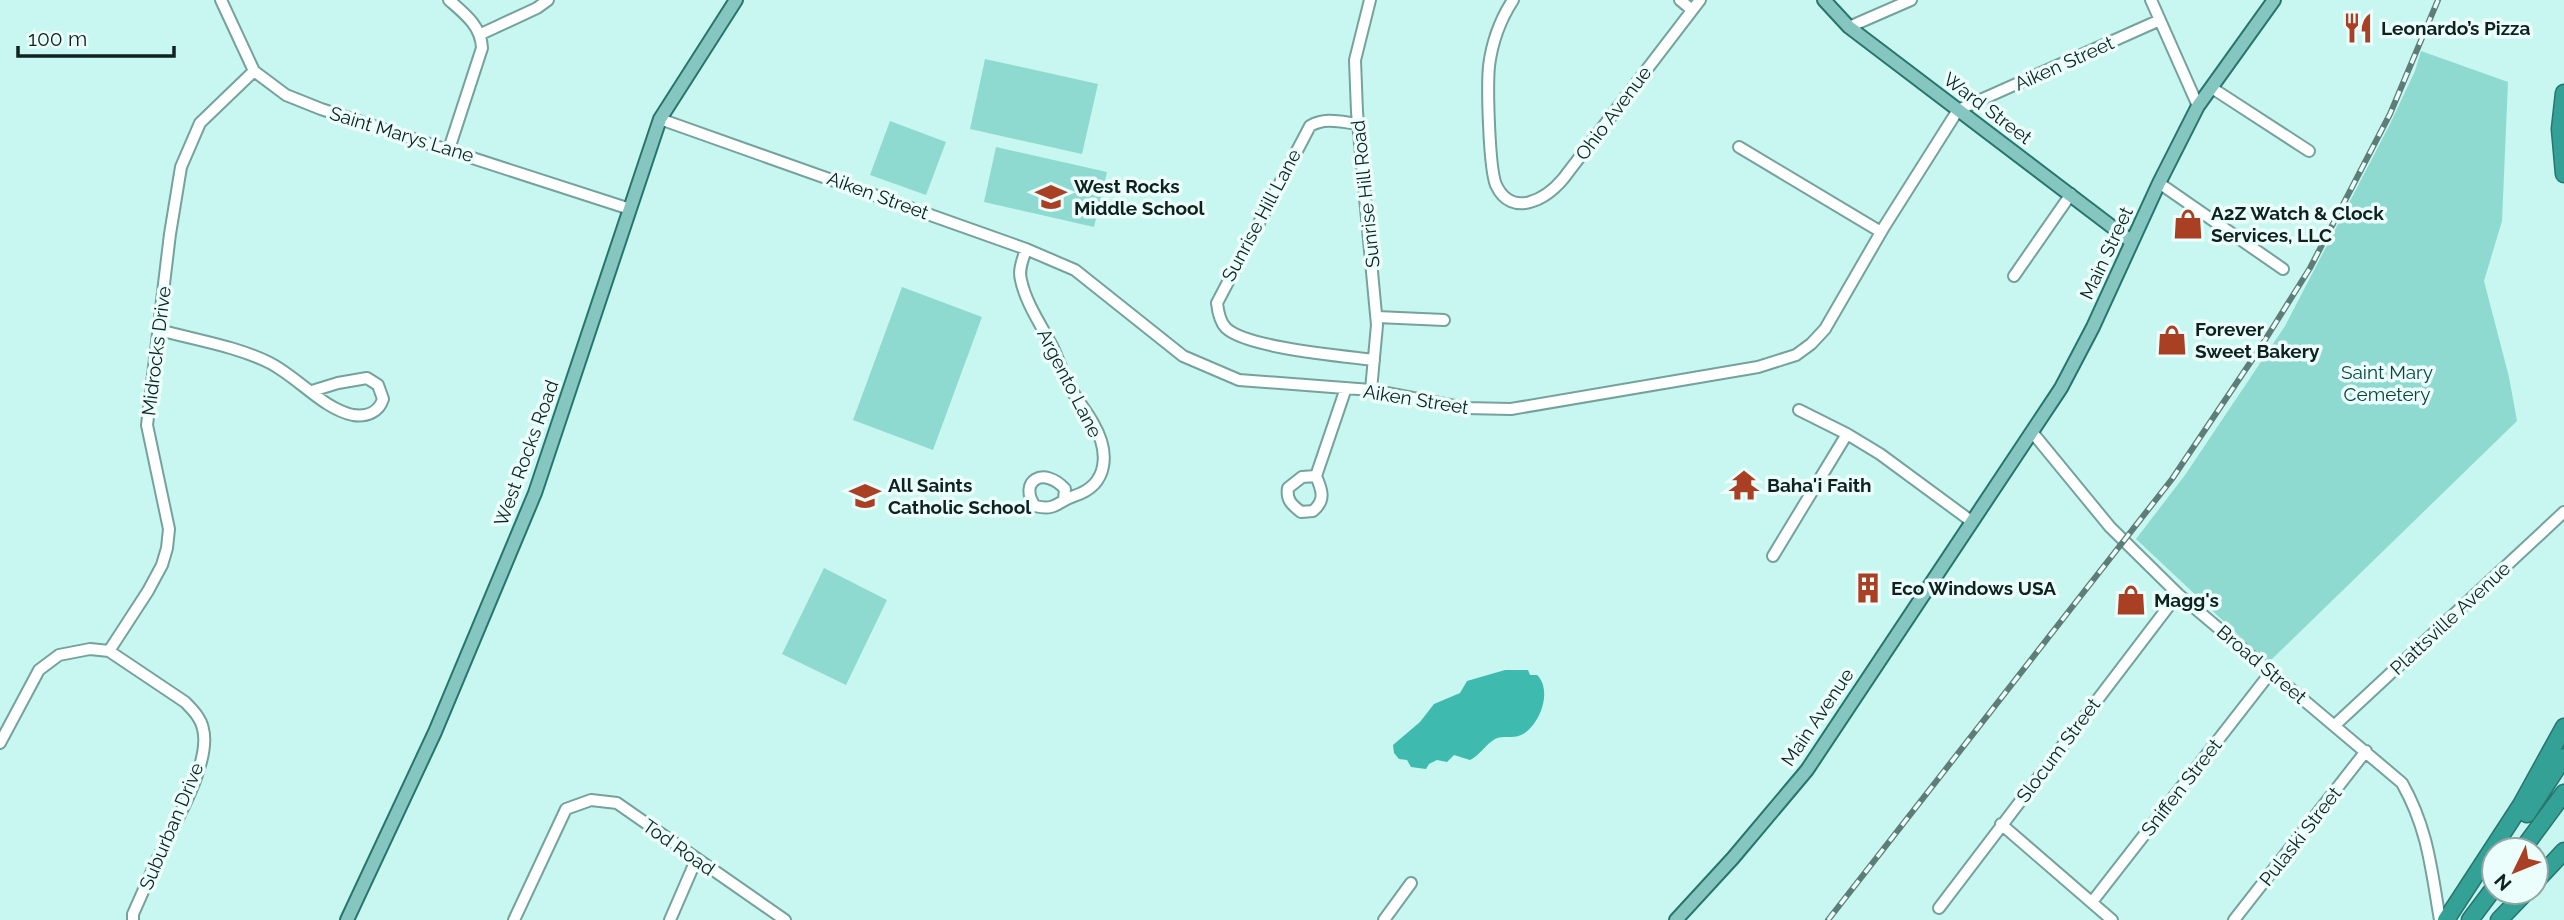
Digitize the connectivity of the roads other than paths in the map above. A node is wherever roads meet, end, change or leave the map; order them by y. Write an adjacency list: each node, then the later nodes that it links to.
1 (220, 0): 17 (street, Saint Marys Lane)
2 (449, 0): 16 (street)
3 (548, 0): 16 (street)
4 (736, 0): 22 (main road, West Rocks Road)
5 (1370, 0): 23 (street, Sunrise Hill Road)
6 (1513, 0): 13 (street, Ohio Avenue)
7 (1679, 0): 13 (street)
8 (1700, 0): 13 (street, Ohio Avenue)
9 (1824, 0): 15 (main road, Ward Street)
10 (1912, 0): 15 (street)
11 (2151, 0): 14 (street)
12 (2274, 0): 18 (main road, Main Street)
13 (1692, 10)
14 (2160, 20): 20 (street); 21 (street, Aiken Street)
15 (1849, 27): 21 (main road, Ward Street)
16 (481, 34): 25 (street)
17 (254, 71): 25 (street, Saint Marys Lane); 38 (street, Midrocks Drive)
18 (2211, 88): 20 (main road, Main Street); 26 (street)
19 (2564, 93): 27 (highway)
20 (2198, 106): 28 (main road, Main Street)
21 (1958, 110): 29 (main road, Ward Street); 31 (street, Aiken Street)
22 (660, 119): 30 (main road, West Rocks Road); 33 (street, Aiken Street)
23 (1358, 124): 36 (street, Sunrise Hill Road); 39 (street, Sunrise Hill Lane)
24 (1739, 147): 31 (street)
25 (449, 149): 30 (street, Saint Marys Lane)
26 (2309, 151)
27 (2564, 174)
28 (2159, 183): 32 (main road, Main Street); 34 (street)
29 (2071, 194): 32 (main road, Ward Street); 35 (street)
30 (630, 209): 73 (main road, West Rocks Road)
31 (1881, 232): 41 (street, Aiken Street)
32 (2132, 242): 44 (main road, Main Street)
33 (1026, 249): 40 (street, Aiken Street); 47 (street, Argento Lane)
34 (2283, 269)
35 (2014, 276)
36 (1377, 317): 37 (street); 39 (street, Sunrise Hill Road)
37 (1444, 320)
38 (160, 330): 42 (street); 52 (street, Midrocks Drive)
39 (1374, 360): 41 (street, Sunrise Hill Road)
40 (1346, 388): 41 (street, Aiken Street); 46 (street)
41 (1371, 390)
42 (312, 391): 42 (street)
43 (1799, 410): 45 (street)
44 (2032, 432): 49 (main road, Main Street); 51 (street, Broad Street)
45 (1847, 434): 49 (street); 50 (street)
46 (1316, 476)
47 (1064, 499)
48 (2564, 512): 54 (street, Plattsville Avenue)
49 (1971, 522): 79 (main road, Main Avenue)
50 (1773, 556)
51 (2178, 594): 53 (street, Broad Street); 60 (street, Slocum Street)
52 (109, 651): 56 (street); 74 (street, Suburban Drive)
53 (2271, 671): 54 (street, Broad Street); 69 (street, Sniffen Street)
54 (2335, 725): 57 (street, Broad Street)
55 (2564, 727): 72 (highway)
56 (0, 743)
57 (2366, 751): 81 (street, Pulaski Street); 82 (street, Broad Street)
58 (2564, 757): 61 (highway)
59 (2564, 793): 62 (highway)
60 (2001, 824): 69 (street); 71 (street, Slocum Street)
61 (2511, 836)
62 (2532, 836)
63 (2564, 851): 65 (highway)
64 (696, 860): 75 (street, Tod Road); 76 (street); 77 (street, Tod Road)
65 (2550, 866)
66 (2480, 881): 72 (highway)
67 (1411, 883): 78 (street)
68 (2480, 898): 72 (highway)
69 (2092, 902): 80 (street)
70 (2512, 906): 83 (highway)
71 (1939, 908)
72 (2457, 914)
73 (349, 919)
74 (133, 920)
75 (514, 920)
76 (670, 920)
77 (785, 920)
78 (1384, 920)
79 (1676, 920)
80 (2112, 920)
81 (2234, 920)
82 (2440, 920)
83 (2499, 920)

